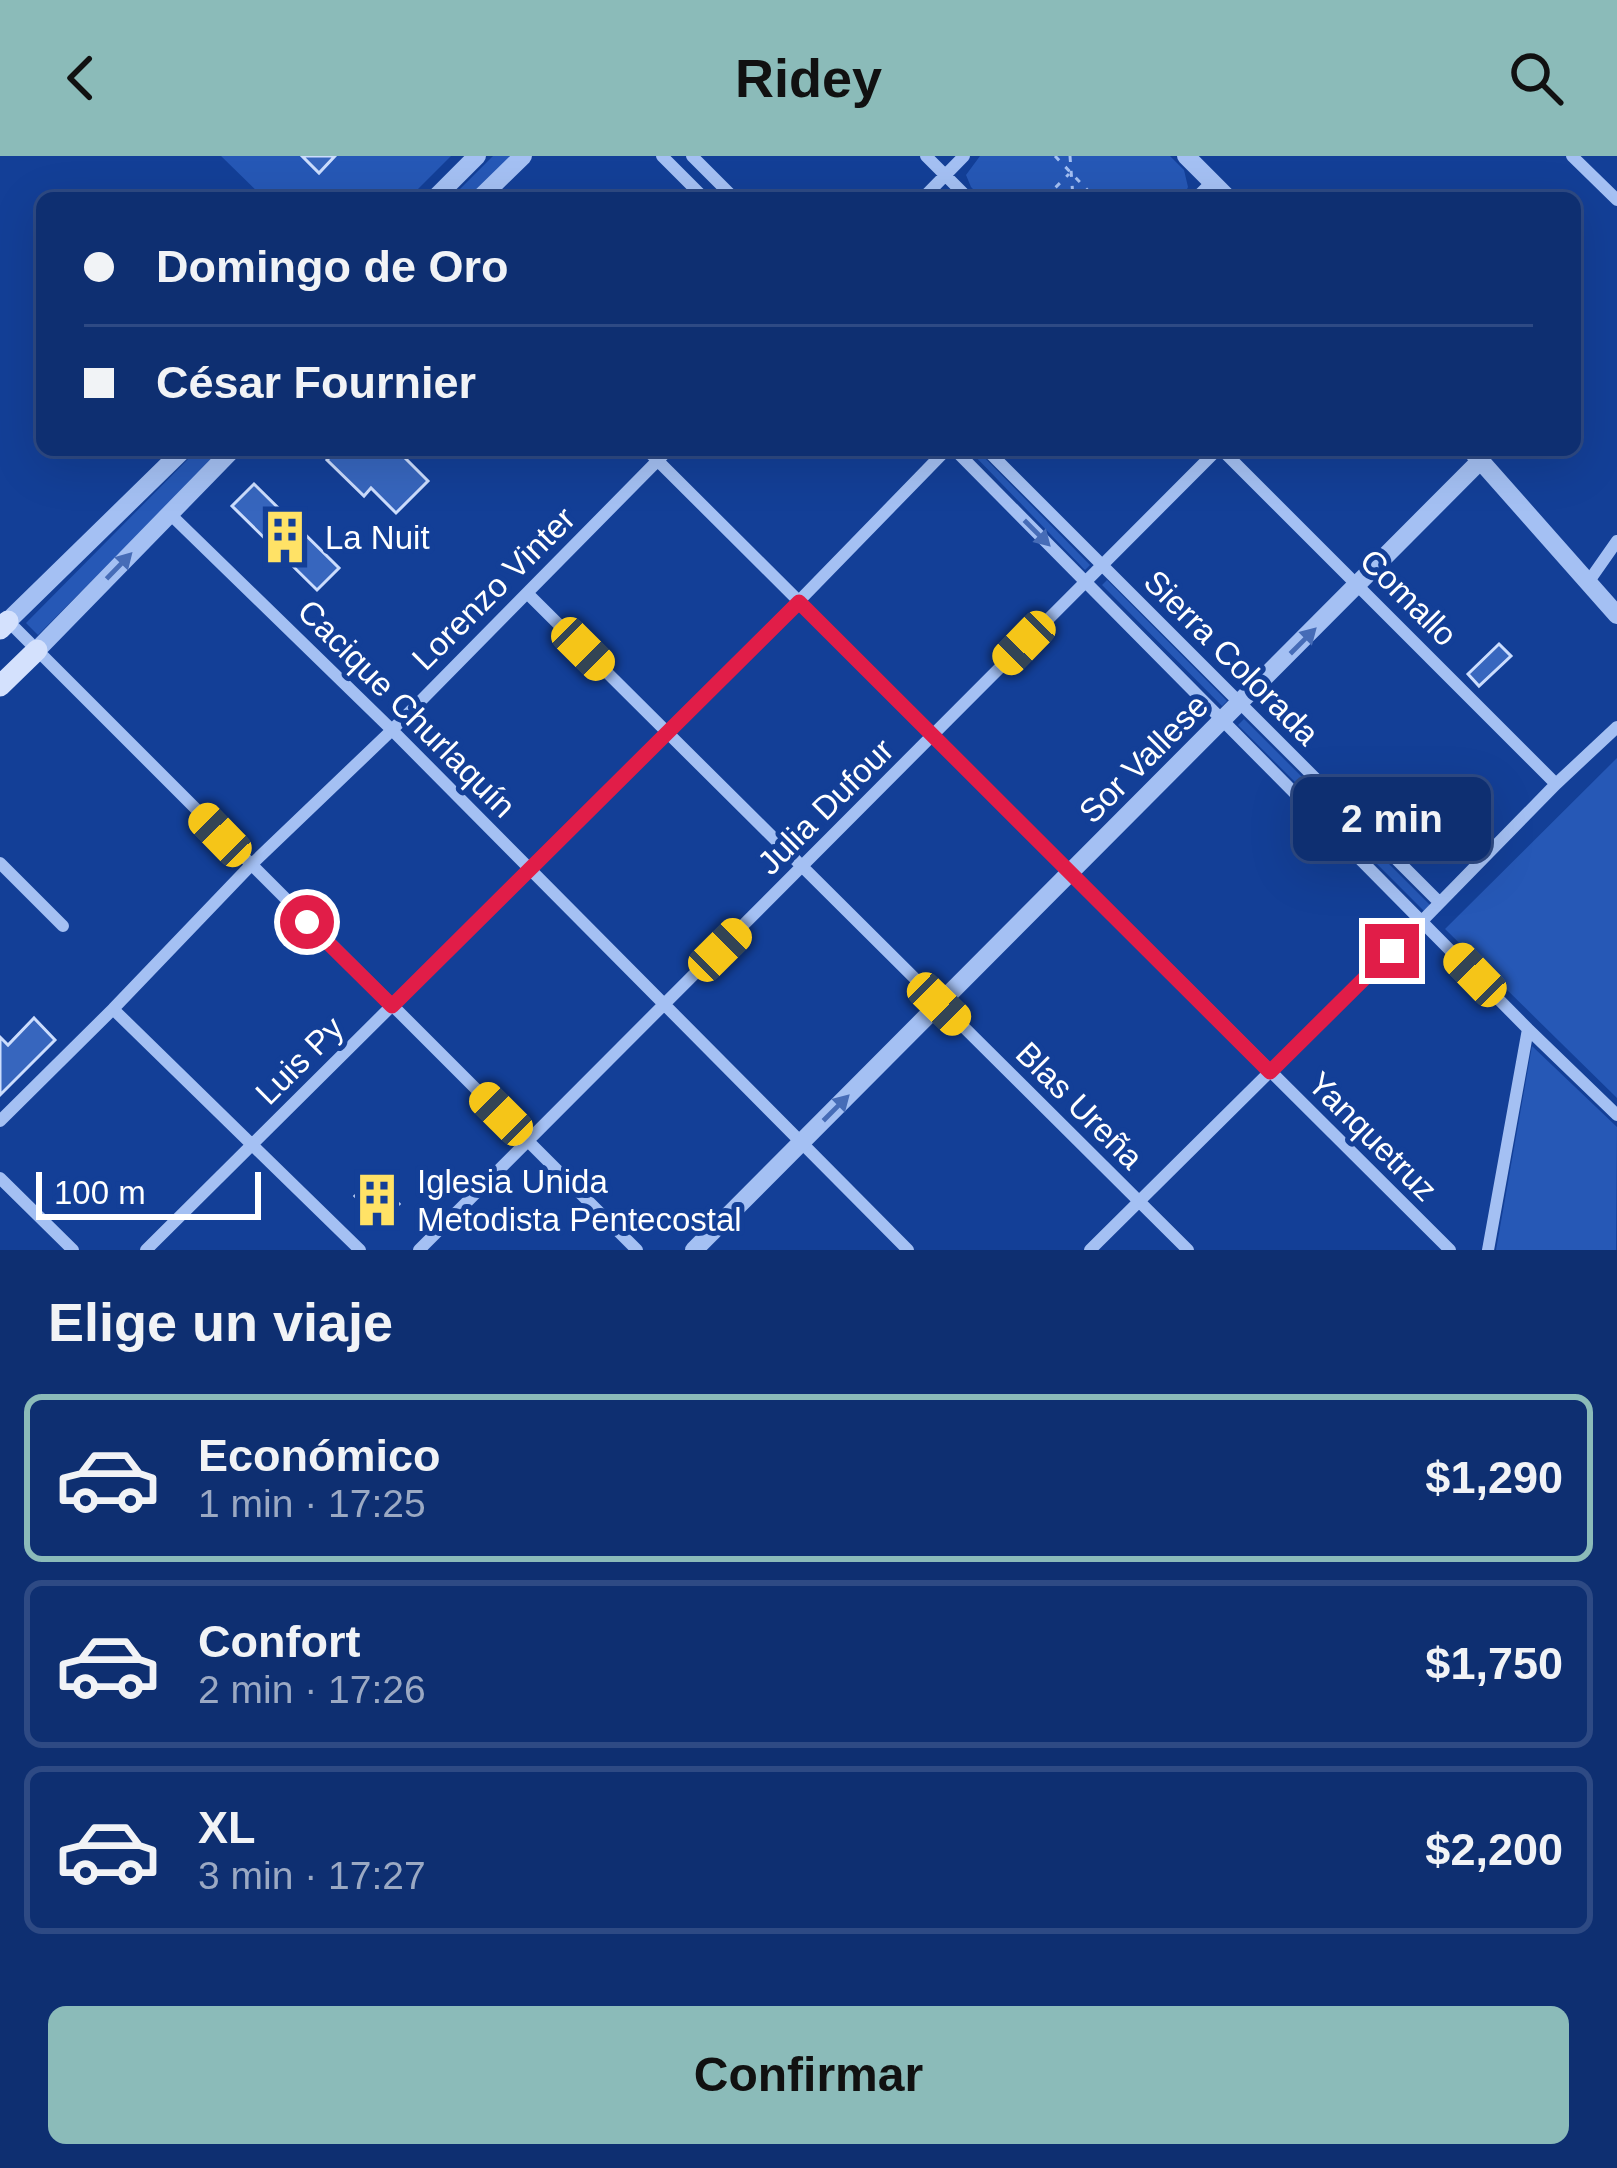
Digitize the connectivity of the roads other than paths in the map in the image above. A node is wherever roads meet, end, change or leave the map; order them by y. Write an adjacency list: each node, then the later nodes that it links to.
1 (477, 156): 11 (street)
2 (523, 156): 12 (street)
3 (662, 156): 13 (street)
4 (692, 156): 14 (street)
5 (926, 156): 9 (street)
6 (964, 156): 9 (street)
7 (1186, 156): 10 (street)
8 (1572, 156): 19 (street)
9 (945, 176): 15 (street); 16 (street)
10 (1212, 182): 17 (street); 18 (street)
11 (440, 192)
12 (486, 192)
13 (698, 192)
14 (728, 192)
15 (929, 192)
16 (962, 192)
17 (1202, 192)
18 (1222, 192)
19 (1617, 200)
20 (177, 456): 40 (street)
21 (226, 456): 31 (street)
22 (656, 456): 37 (street, Lorenzo Vinter)
23 (660, 456): 38 (street, Yanquetruz)
24 (945, 456): 38 (street, Luis Py)
25 (957, 456): 34 (street, Sierra Colorada, one-way to 34)
26 (993, 456): 33 (street, Sierra Colorada)
27 (1214, 456): 33 (street, Julia Dufour)
28 (1226, 456): 36 (street, Comallo)
29 (1475, 456): 36 (street, Sor Vallese)
30 (1477, 456): 35 (street)
31 (170, 514): 41 (street, one-way to 31); 46 (street, Cacique Churlaquín)
32 (1617, 541): 35 (street)
33 (1101, 564): 34 (street, Julia Dufour); 43 (street, Sierra Colorada)
34 (1084, 580): 44 (street, Sierra Colorada); 48 (street, Julia Dufour)
35 (1588, 581): 39 (street)
36 (1359, 584): 43 (street, Sor Vallese, one-way to 36); 49 (street, Comallo)
37 (526, 593): 46 (street, Lorenzo Vinter); 47 (street, Blas Ureña)
38 (799, 602): 47 (street, Luis Py); 48 (street, Yanquetruz)
39 (1617, 615)
40 (4, 625): 41 (street)
41 (37, 650): 42 (main road); 51 (street)
42 (0, 686)
43 (1240, 704): 44 (street, Sor Vallese); 55 (street, Sierra Colorada)
44 (1223, 720): 54 (street, Sor Vallese); 56 (street, Sierra Colorada)
45 (1617, 728): 49 (street)
46 (392, 730): 51 (street, Lorenzo Vinter); 53 (street, Cacique Churlaquín)
47 (667, 733): 52 (street, Blas Ureña); 53 (street, Luis Py)
48 (934, 736): 52 (street, Julia Dufour); 54 (street, Yanquetruz)
49 (1556, 784): 55 (street)
50 (0, 863): 57 (street)
51 (251, 866): 60 (street); 61 (street, Lorenzo Vinter)
52 (802, 867): 58 (street, Blas Ureña); 59 (street, Julia Dufour)
53 (530, 869): 59 (street, Cacique Churlaquín); 60 (street, Luis Py)
54 (1071, 872): 58 (street, Sor Vallese); 63 (street, Yanquetruz)
55 (1439, 902): 56 (street)
56 (1422, 921): 62 (street, Sierra Colorada); 63 (street)
57 (63, 926)
58 (939, 1004): 67 (street, Sor Vallese, one-way to 58); 70 (street, Blas Ureña)
59 (666, 1005): 66 (street, Julia Dufour); 67 (street, Cacique Churlaquín)
60 (392, 1006): 66 (street); 68 (street, Luis Py)
61 (113, 1009): 65 (street, Lorenzo Vinter); 68 (street)
62 (1528, 1029): 64 (street, Sierra Colorada); 81 (street)
63 (1270, 1072): 70 (street); 80 (street, Yanquetruz)
64 (1617, 1115)
65 (0, 1121)
66 (528, 1142): 74 (street, Julia Dufour); 75 (street)
67 (802, 1142): 76 (street, Sor Vallese); 77 (street, Cacique Churlaquín)
68 (252, 1145): 72 (street, Luis Py); 73 (street)
69 (0, 1178): 71 (street)
70 (1139, 1201): 78 (street); 79 (street, Blas Ureña)
71 (73, 1250)
72 (146, 1250)
73 (359, 1250)
74 (419, 1250)
75 (637, 1250)
76 (694, 1250)
77 (908, 1250)
78 (1090, 1250)
79 (1188, 1250)
80 (1450, 1250)
81 (1488, 1250)

